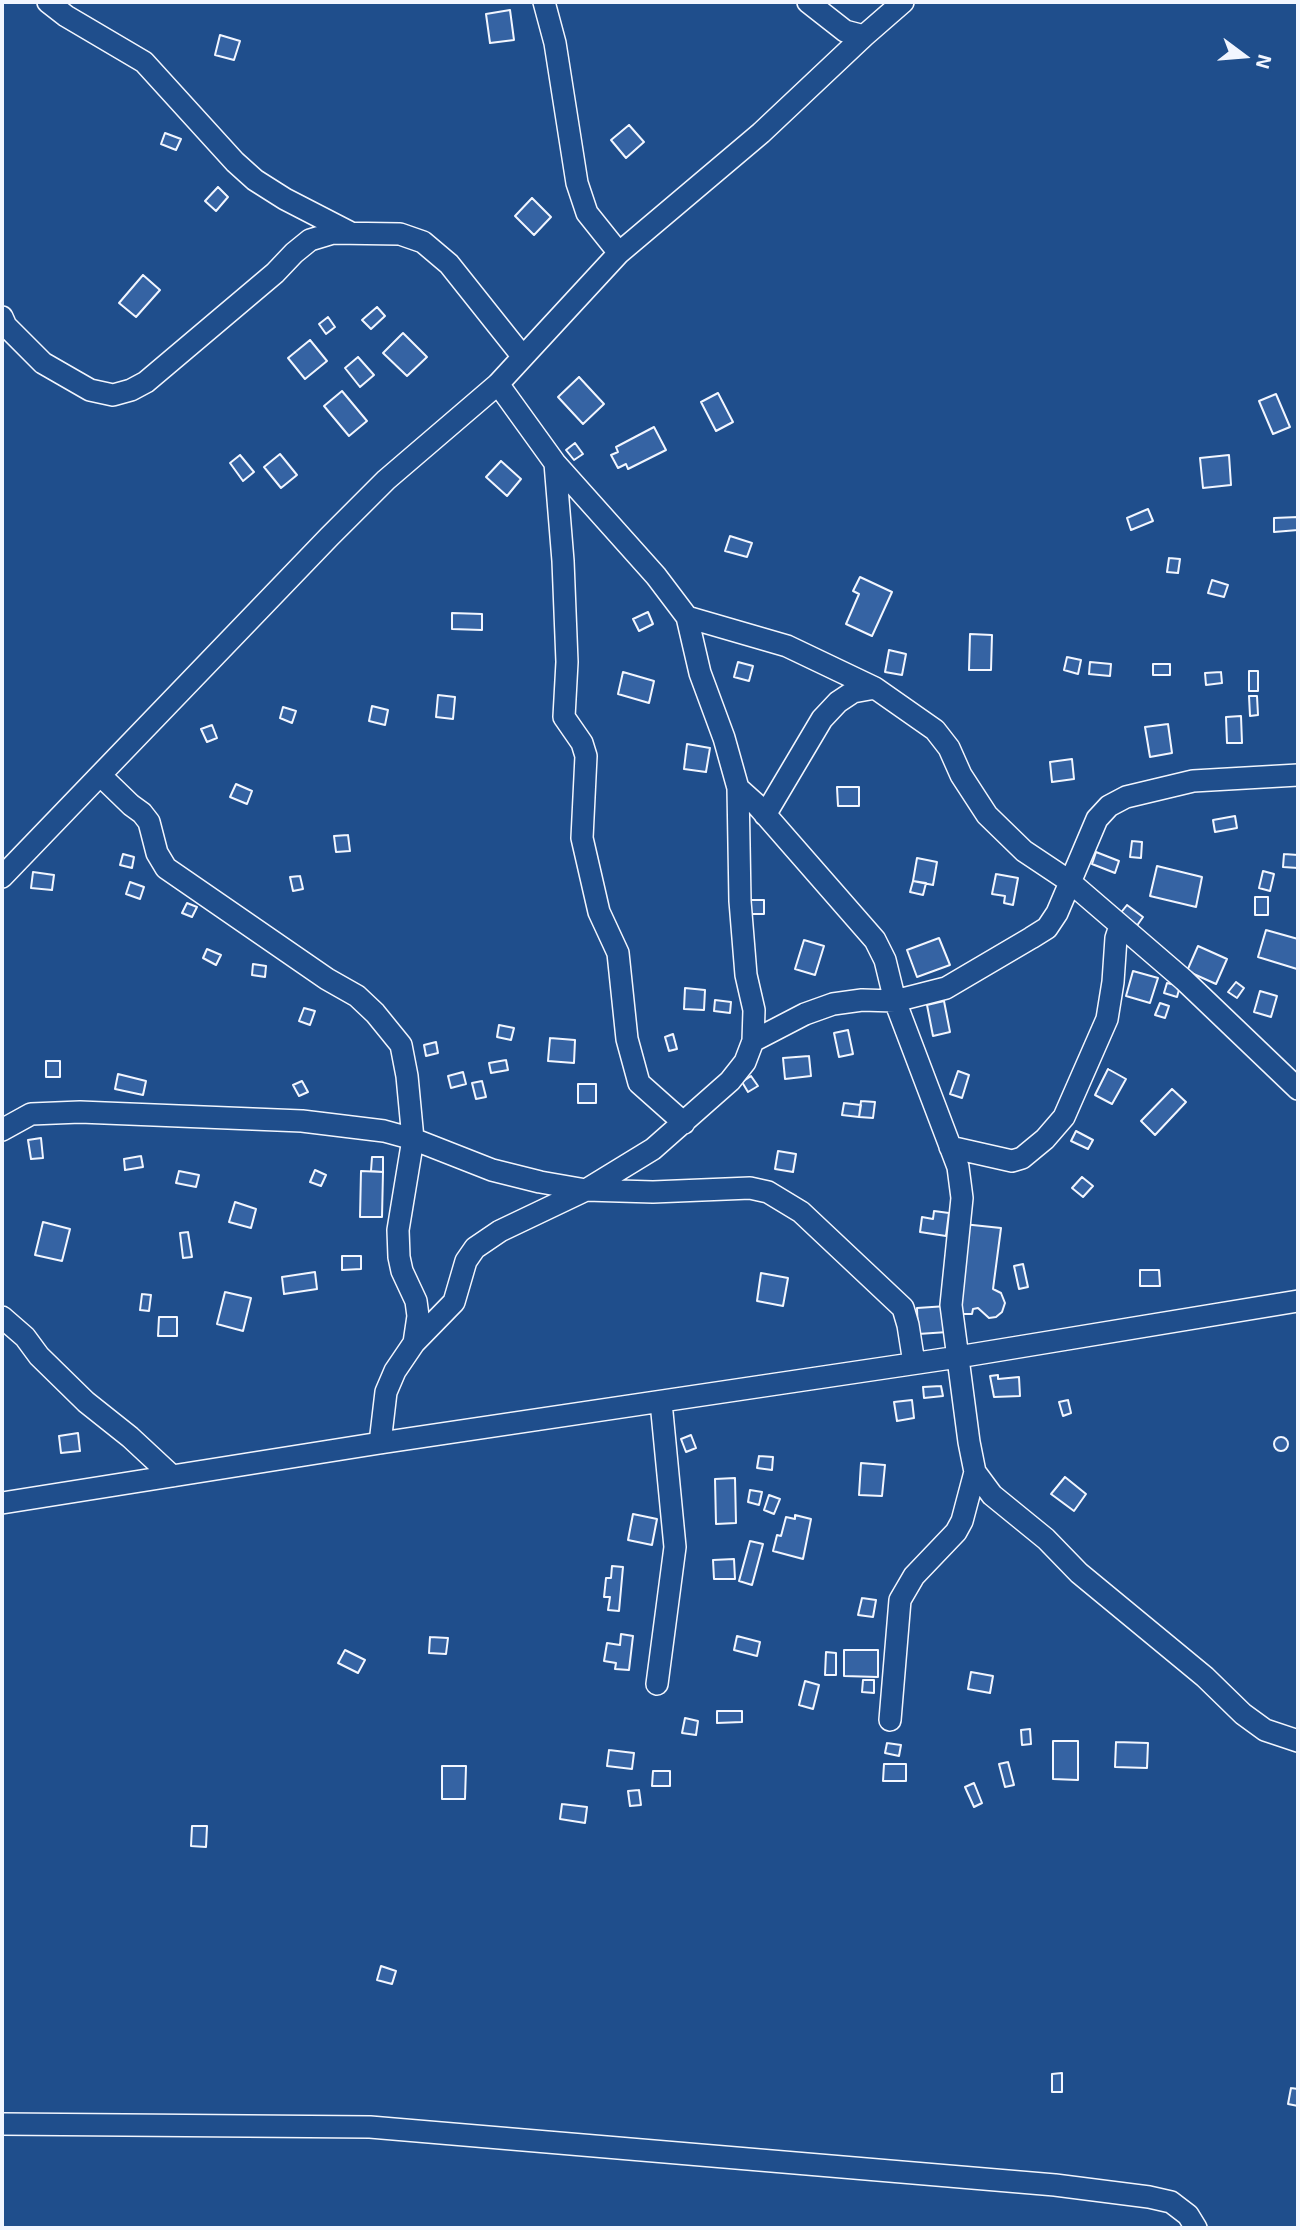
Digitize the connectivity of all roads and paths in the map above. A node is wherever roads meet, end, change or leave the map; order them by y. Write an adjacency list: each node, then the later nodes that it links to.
1 (48, 2): 6 (street)
2 (544, 2): 7 (street)
3 (808, 2): 5 (street)
4 (904, 2): 5 (street)
5 (864, 36): 7 (street)
6 (351, 233): 8 (street); 9 (street)
7 (619, 253): 9 (street)
8 (2, 317)
9 (523, 357): 10 (street)
10 (498, 384): 11 (street); 14 (street)
11 (555, 463): 12 (street); 24 (street)
12 (687, 617): 13 (street); 16 (street)
13 (875, 688): 17 (street); 19 (street)
14 (100, 775): 18 (street); 26 (street)
15 (1298, 775): 19 (street)
16 (738, 788): 17 (street); 22 (street)
17 (765, 815): 21 (street)
18 (2, 877)
19 (1069, 881): 20 (street); 21 (street)
20 (1120, 926): 23 (street); 27 (street)
21 (895, 1001): 22 (street); 27 (street)
22 (753, 1041): 24 (street)
23 (1298, 1089)
24 (684, 1123): 28 (street)
25 (2, 1130): 26 (street)
26 (414, 1139): 28 (street); 31 (street)
27 (950, 1147): 32 (street)
28 (586, 1190): 31 (street); 33 (street)
29 (1298, 1301): 32 (street)
30 (2, 1317): 37 (street)
31 (414, 1343): 35 (street)
32 (958, 1357): 33 (street); 36 (street)
33 (914, 1363): 34 (street)
34 (661, 1402): 35 (street); 39 (street)
35 (380, 1443): 37 (street)
36 (975, 1472): 40 (street); 41 (street)
37 (172, 1476): 38 (street)
38 (2, 1503)
39 (657, 1684)
40 (890, 1720)
41 (1298, 1741)
42 (2, 2124): 43 (street)
43 (1196, 2228)

